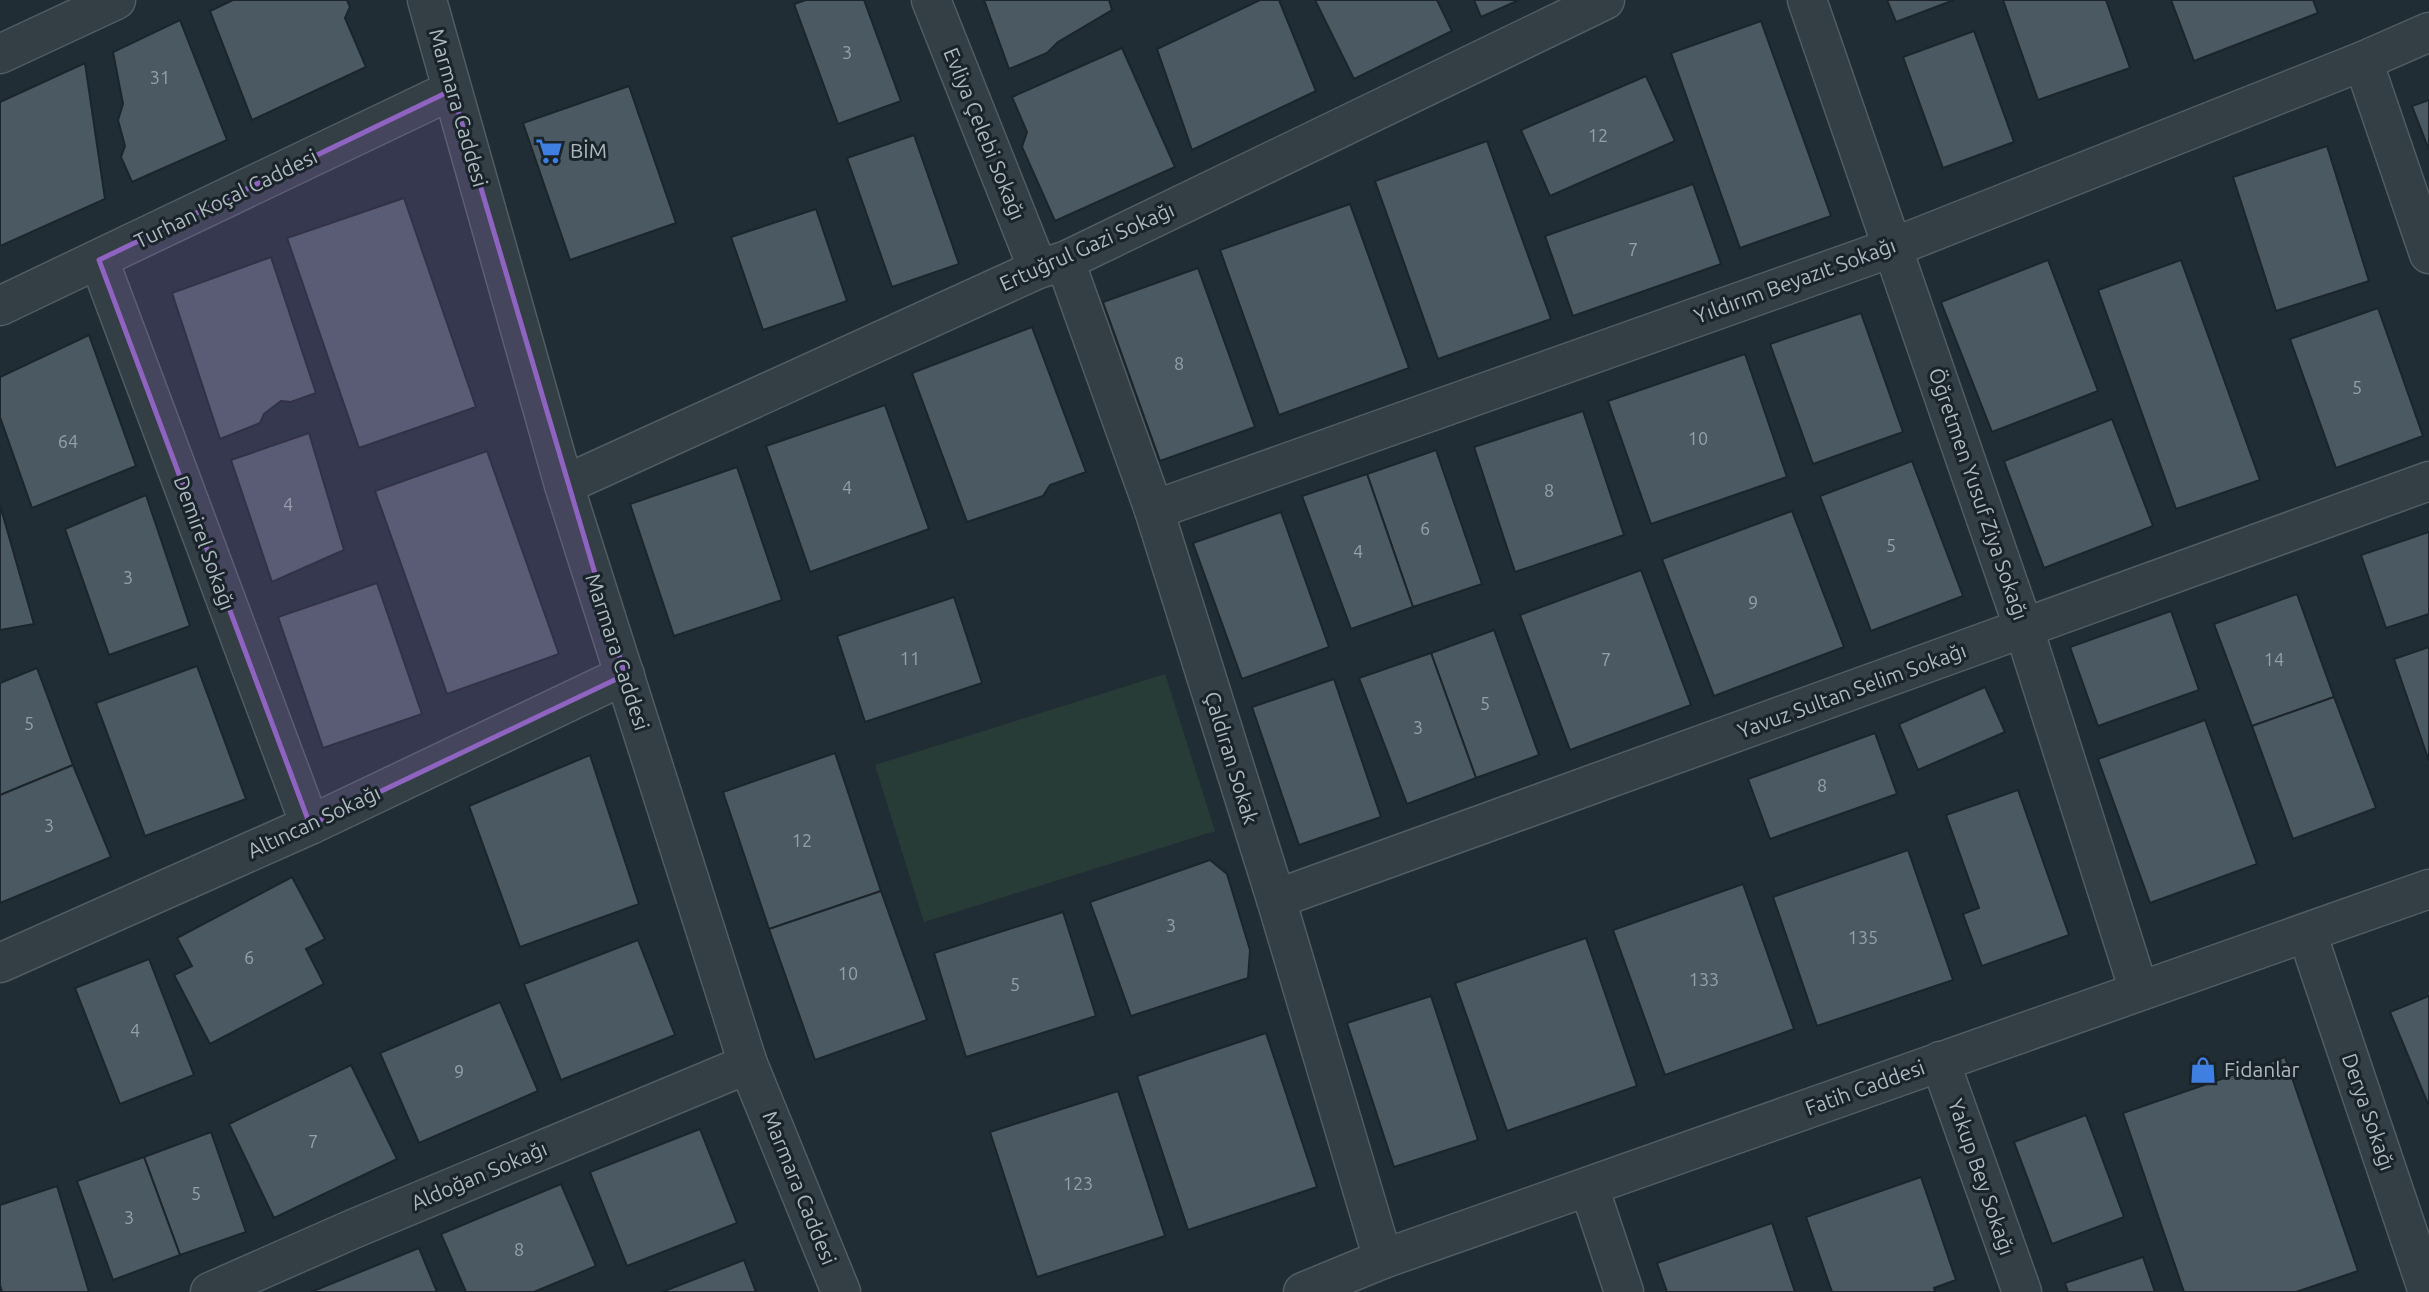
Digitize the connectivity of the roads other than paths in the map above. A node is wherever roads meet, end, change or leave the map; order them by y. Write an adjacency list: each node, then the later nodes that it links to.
1 (116, 0): 7 (street)
2 (428, 0): 9 (street, Marmara Caddesi)
3 (931, 0): 13 (street, Evliya Çelebi Sokağı)
4 (1605, 0): 13 (street, Ertuğrul Gazi Sokağı)
5 (1807, 0): 10 (street, Öğretmen Yusuf Ziya Sokağı)
6 (2429, 32): 8 (street, Yıldırım Beyazıt Sokağı)
7 (0, 54)
8 (2363, 61): 10 (street, Yıldırım Beyazıt Sokağı); 11 (street)
9 (452, 90): 12 (street, Turhan Koçal Caddesi); 16 (street, Marmara Caddesi)
10 (1894, 247): 17 (street, Yıldırım Beyazıt Sokağı); 18 (street, Öğretmen Yusuf Ziya Sokağı)
11 (2429, 254)
12 (99, 260): 14 (street, Turhan Koçal Caddesi); 20 (street, Demirel Sokağı)
13 (1051, 265): 16 (street, Ertuğrul Gazi Sokağı); 17 (street, Çaldıran Sokak)
14 (0, 306)
15 (2429, 481): 18 (street, Yavuz Sultan Selim Sokağı)
16 (564, 485): 19 (street, Marmara Caddesi)
17 (1154, 510): 22 (street, Çaldıran Sokak)
18 (2024, 629): 22 (street, Yavuz Sultan Selim Sokağı); 25 (street, Öğretmen Yusuf Ziya Sokağı)
19 (625, 675): 20 (street, Altıncan Sokağı); 27 (street, Marmara Caddesi)
20 (310, 825): 24 (street, Altıncan Sokağı)
21 (2429, 889): 23 (street, Fatih Caddesi)
22 (1276, 899): 29 (street, Çaldıran Sokak)
23 (2307, 933): 25 (street, Fatih Caddesi); 35 (street, Derya Sokağı)
24 (0, 963)
25 (2139, 991): 26 (street, Fatih Caddesi)
26 (1940, 1061): 28 (street, Fatih Caddesi); 34 (street, Yakup Bey Sokağı)
27 (748, 1064): 30 (street, Aldoğan Sokağı); 31 (street, Marmara Caddesi)
28 (1589, 1187): 29 (street, Fatih Caddesi); 33 (street)
29 (1383, 1259): 32 (street, Fatih Caddesi)
30 (210, 1292)
31 (841, 1292)
32 (1303, 1292)
33 (1624, 1292)
34 (2022, 1292)
35 (2428, 1292)

